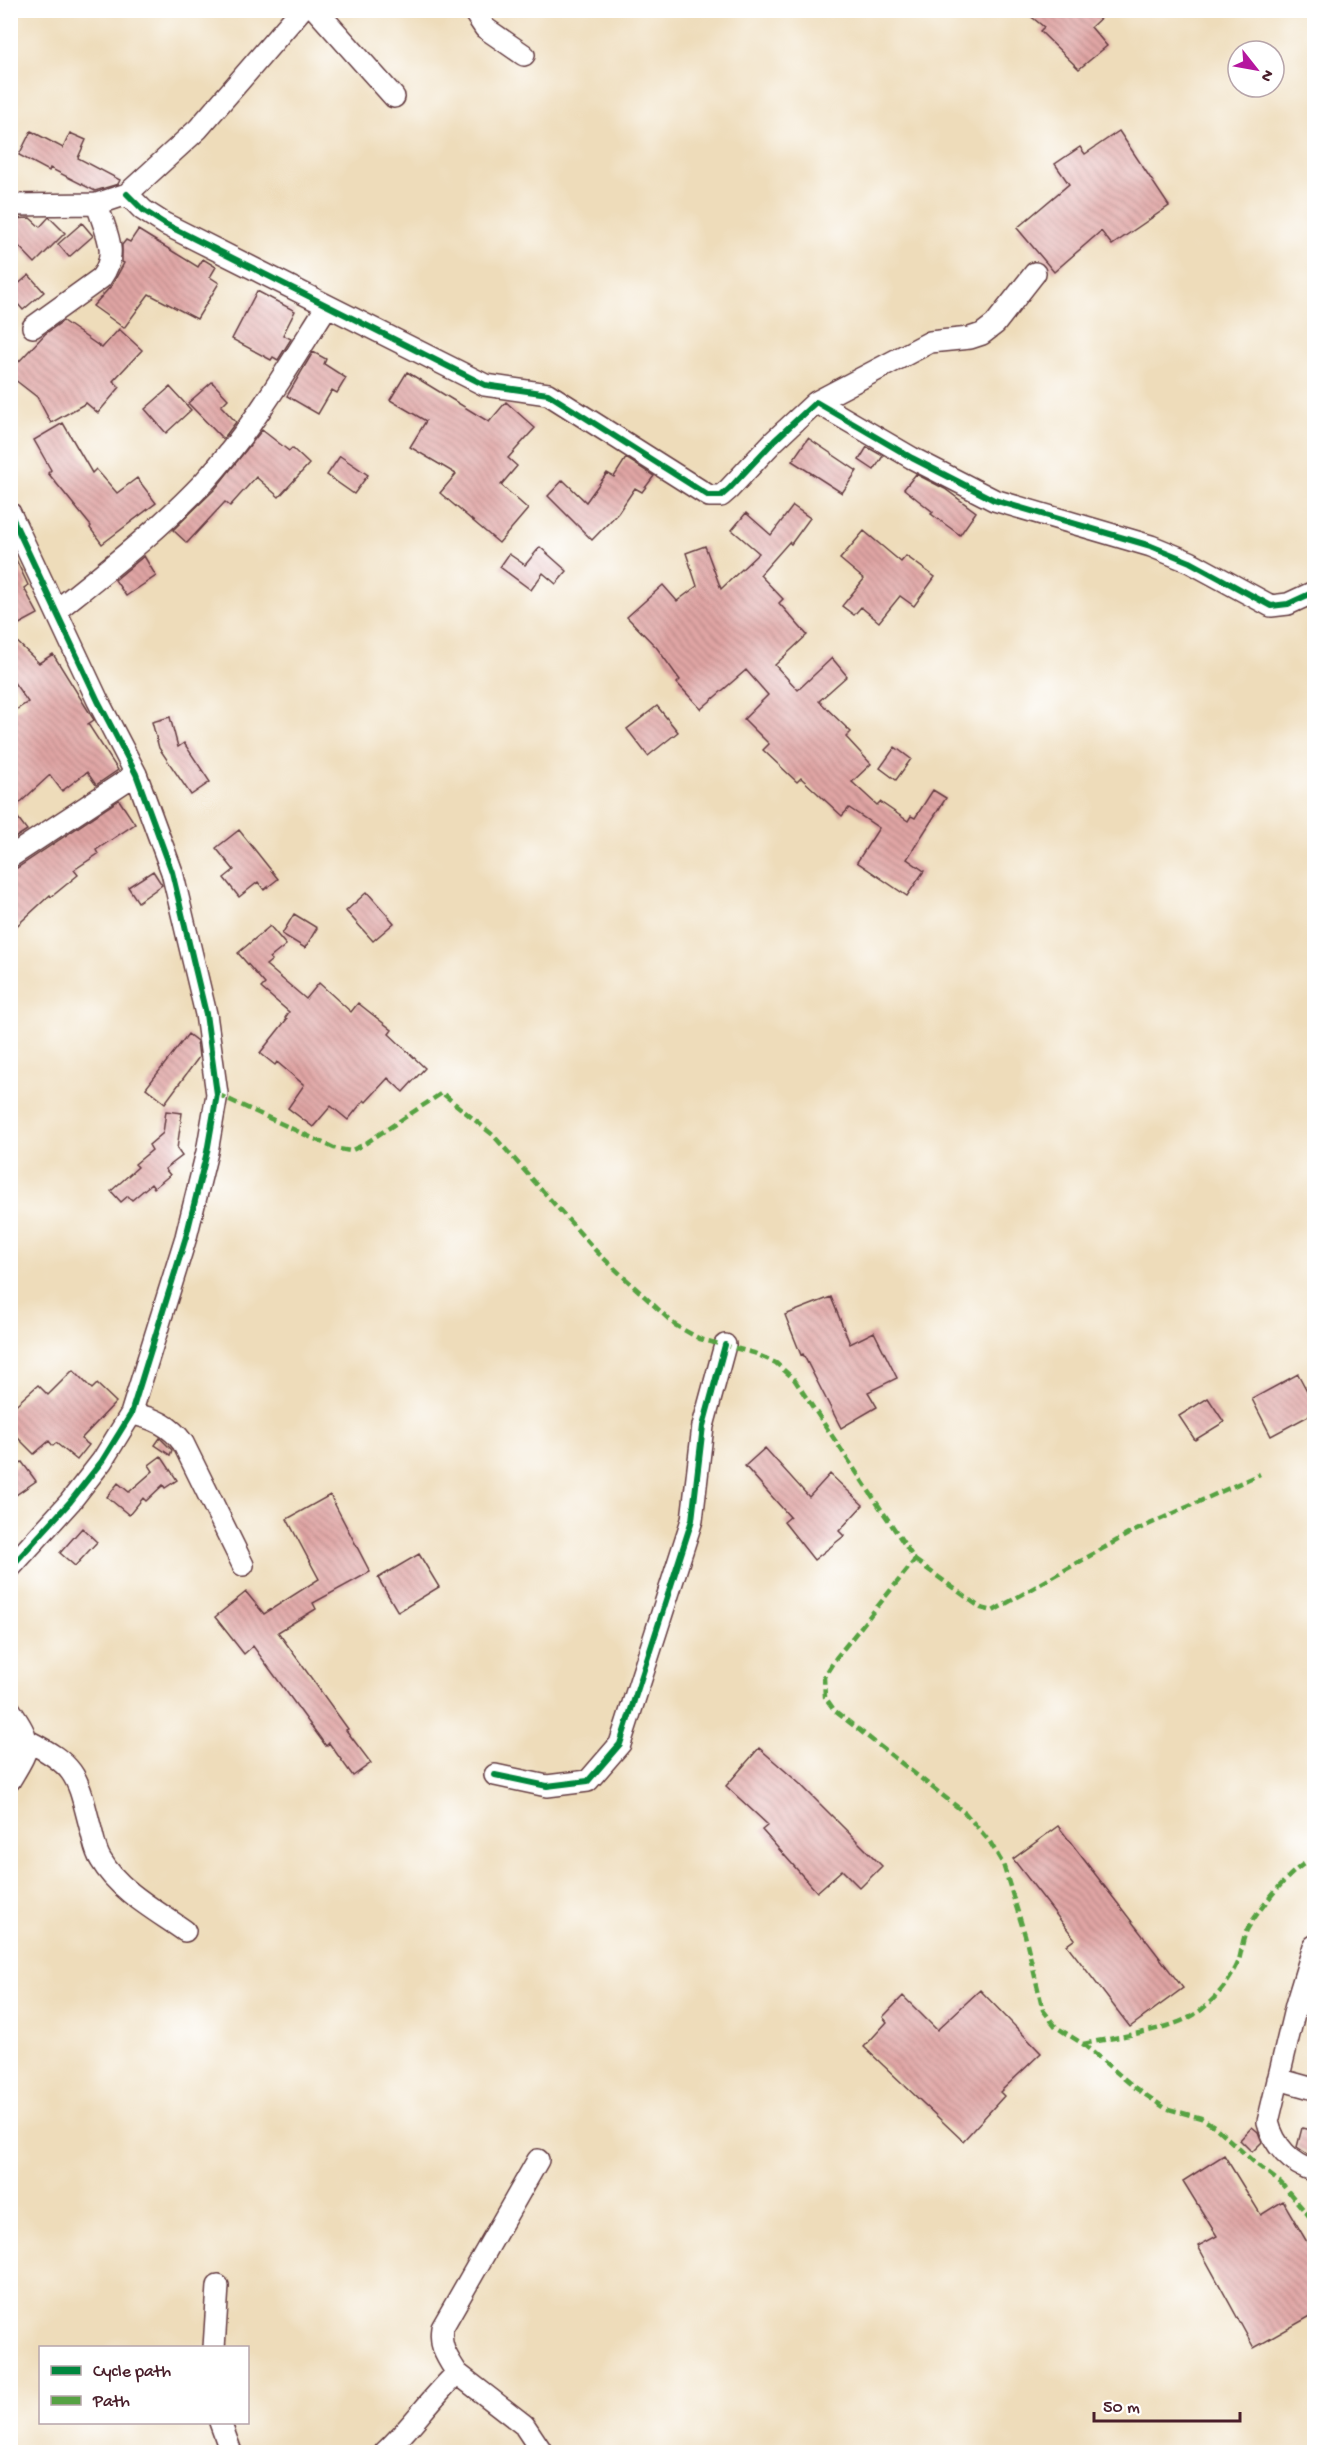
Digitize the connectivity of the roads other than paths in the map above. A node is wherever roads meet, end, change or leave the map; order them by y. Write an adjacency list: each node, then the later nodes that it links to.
1 (301, 10): 6 (street)
2 (316, 10): 5 (street)
3 (473, 10): 4 (street)
4 (524, 55)
5 (394, 97)
6 (127, 194): 7 (street); 10 (street)
7 (97, 204): 8 (street); 11 (street)
8 (14, 205)
9 (1035, 273): 12 (street)
10 (327, 306): 12 (street); 15 (street)
11 (33, 327)
12 (816, 402): 14 (street)
13 (10, 513): 15 (street)
14 (1314, 592)
15 (57, 610): 16 (street)
16 (136, 774): 17 (street); 19 (street)
17 (10, 857)
18 (725, 1345): 24 (street)
19 (141, 1416): 20 (street); 21 (street)
20 (243, 1565)
21 (10, 1568)
22 (10, 1710): 23 (street)
23 (28, 1741): 25 (street); 26 (street)
24 (495, 1775)
25 (10, 1780)
26 (185, 1931)
27 (1314, 1946): 28 (street)
28 (1305, 2008): 29 (street)
29 (1278, 2079): 30 (street); 32 (street)
30 (1314, 2089)
31 (538, 2160): 35 (street)
32 (1314, 2171)
33 (218, 2286): 34 (street)
34 (214, 2346)
35 (457, 2373): 38 (street); 39 (street)
36 (221, 2424): 37 (street)
37 (231, 2452)
38 (385, 2452)
39 (542, 2452)

